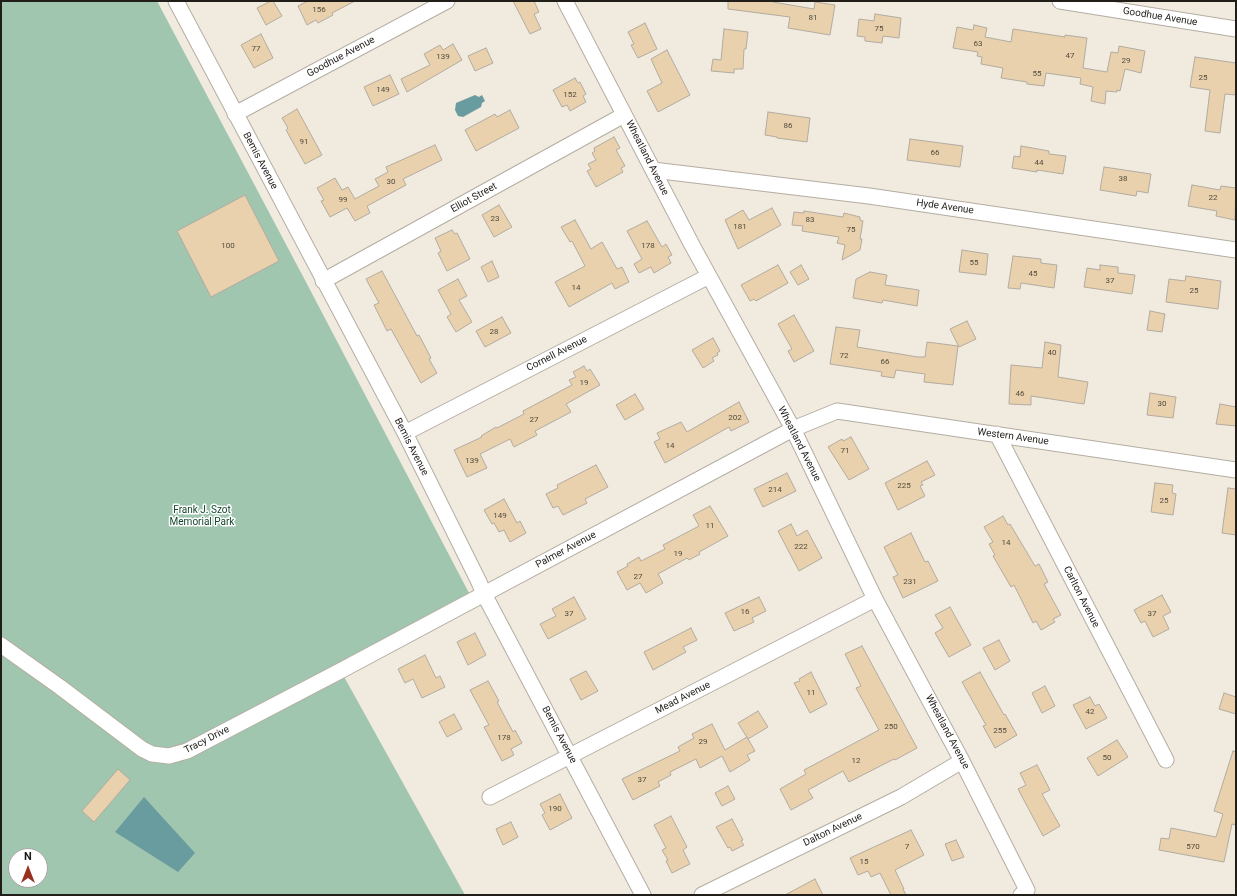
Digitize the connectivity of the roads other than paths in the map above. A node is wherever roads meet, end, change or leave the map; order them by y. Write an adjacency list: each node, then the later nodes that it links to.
1 (176, 1): 6 (street, Bemis Avenue)
2 (447, 1): 6 (street, Goodhue Avenue)
3 (565, 1): 7 (street, Wheatland Avenue)
4 (1060, 1): 5 (street, Goodhue Avenue)
5 (1236, 29)
6 (235, 114): 11 (street, Bemis Avenue)
7 (624, 115): 8 (street, Wheatland Avenue); 11 (street, Elliot Street)
8 (652, 170): 9 (street, Hyde Avenue); 10 (street, Wheatland Avenue)
9 (1236, 250)
10 (709, 276): 12 (street, Wheatland Avenue); 13 (street, Cornell Avenue)
11 (323, 281): 13 (street, Bemis Avenue)
12 (793, 429): 14 (street, Western Avenue); 16 (street, Palmer Avenue); 17 (street, Wheatland Avenue)
13 (405, 433): 16 (street, Bemis Avenue)
14 (997, 434): 15 (street, Western Avenue); 21 (street, Carlton Avenue)
15 (1236, 470)
16 (484, 594): 19 (street, Palmer Avenue); 20 (street, Bemis Avenue)
17 (875, 599): 20 (street, Mead Avenue); 22 (street, Wheatland Avenue)
18 (1, 645): 19 (street, Tracy Drive)
19 (340, 671)
20 (570, 756): 23 (street, Mead Avenue); 25 (street, Bemis Avenue)
21 (1166, 760)
22 (962, 761): 24 (street, Wheatland Avenue); 26 (street, Dalton Avenue)
23 (490, 797)
24 (1024, 893)
25 (643, 895)
26 (702, 895)

